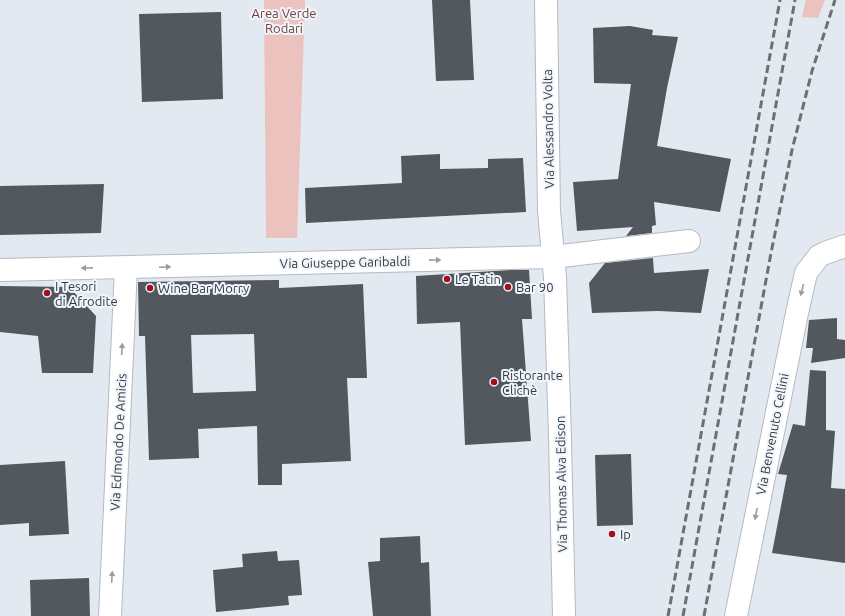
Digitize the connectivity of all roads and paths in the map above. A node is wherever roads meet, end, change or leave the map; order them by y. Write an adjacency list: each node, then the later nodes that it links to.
1 (546, 0): 4 (street, Via Alessandro Volta)
2 (689, 241): 4 (street, Via Giuseppe Garibaldi)
3 (845, 246): 9 (street, Via Benvenuto Cellini, one-way to 9)
4 (553, 257): 5 (street, Via Giuseppe Garibaldi, one-way to 4); 8 (street, Via Thomas Alva Edison)
5 (126, 268): 6 (street, Via Giuseppe Garibaldi, one-way to 6); 7 (street, Via Edmondo De Amicis, one-way to 5)
6 (0, 270)
7 (110, 616)
8 (564, 616)
9 (736, 616)

